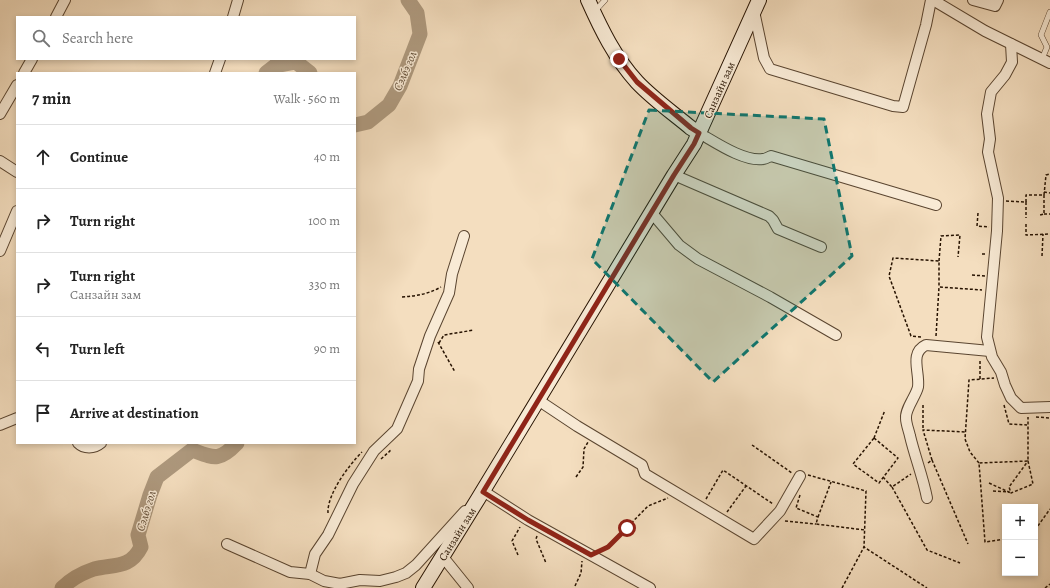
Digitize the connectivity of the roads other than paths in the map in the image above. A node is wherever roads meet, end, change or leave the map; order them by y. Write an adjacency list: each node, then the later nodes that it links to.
1 (65, 0): 11 (street)
2 (238, 0): 12 (street)
3 (605, 0): 8 (lane)
4 (932, 0): 7 (street); 9 (street)
5 (973, 0): 6 (street)
6 (998, 0)
7 (948, 3): 13 (street)
8 (591, 6): 21 (main road)
9 (757, 6): 21 (main road, Санзайн зам)
10 (1050, 12): 16 (lane)
11 (57, 16)
12 (233, 16)
13 (1011, 44): 16 (street); 32 (street)
14 (31, 60): 17 (street)
15 (220, 60): 18 (street)
16 (1046, 61)
17 (25, 72)
18 (215, 72)
19 (16, 87): 20 (street)
20 (0, 114)
21 (699, 133): 24 (main road, Санзайн зам); 25 (street)
22 (0, 161): 23 (street)
23 (16, 171)
24 (674, 175): 26 (main road, Санзайн зам); 29 (street)
25 (936, 205)
26 (651, 212): 31 (street); 33 (main road, Санзайн зам)
27 (16, 213): 30 (street)
28 (464, 236): 44 (street)
29 (821, 247)
30 (0, 251)
31 (836, 335)
32 (990, 351): 34 (street); 41 (street)
33 (538, 400): 39 (street); 40 (main road, Санзайн зам)
34 (1050, 407)
35 (16, 418): 36 (street)
36 (0, 425)
37 (79, 444): 38 (street)
38 (99, 444)
39 (800, 475)
40 (481, 495): 43 (main road, Санзайн зам); 44 (street); 47 (street)
41 (927, 498)
42 (227, 544): 44 (street)
43 (443, 557): 45 (main road, Санзайн зам); 46 (street)
44 (310, 574)
45 (424, 588)
46 (468, 588)
47 (650, 588)

